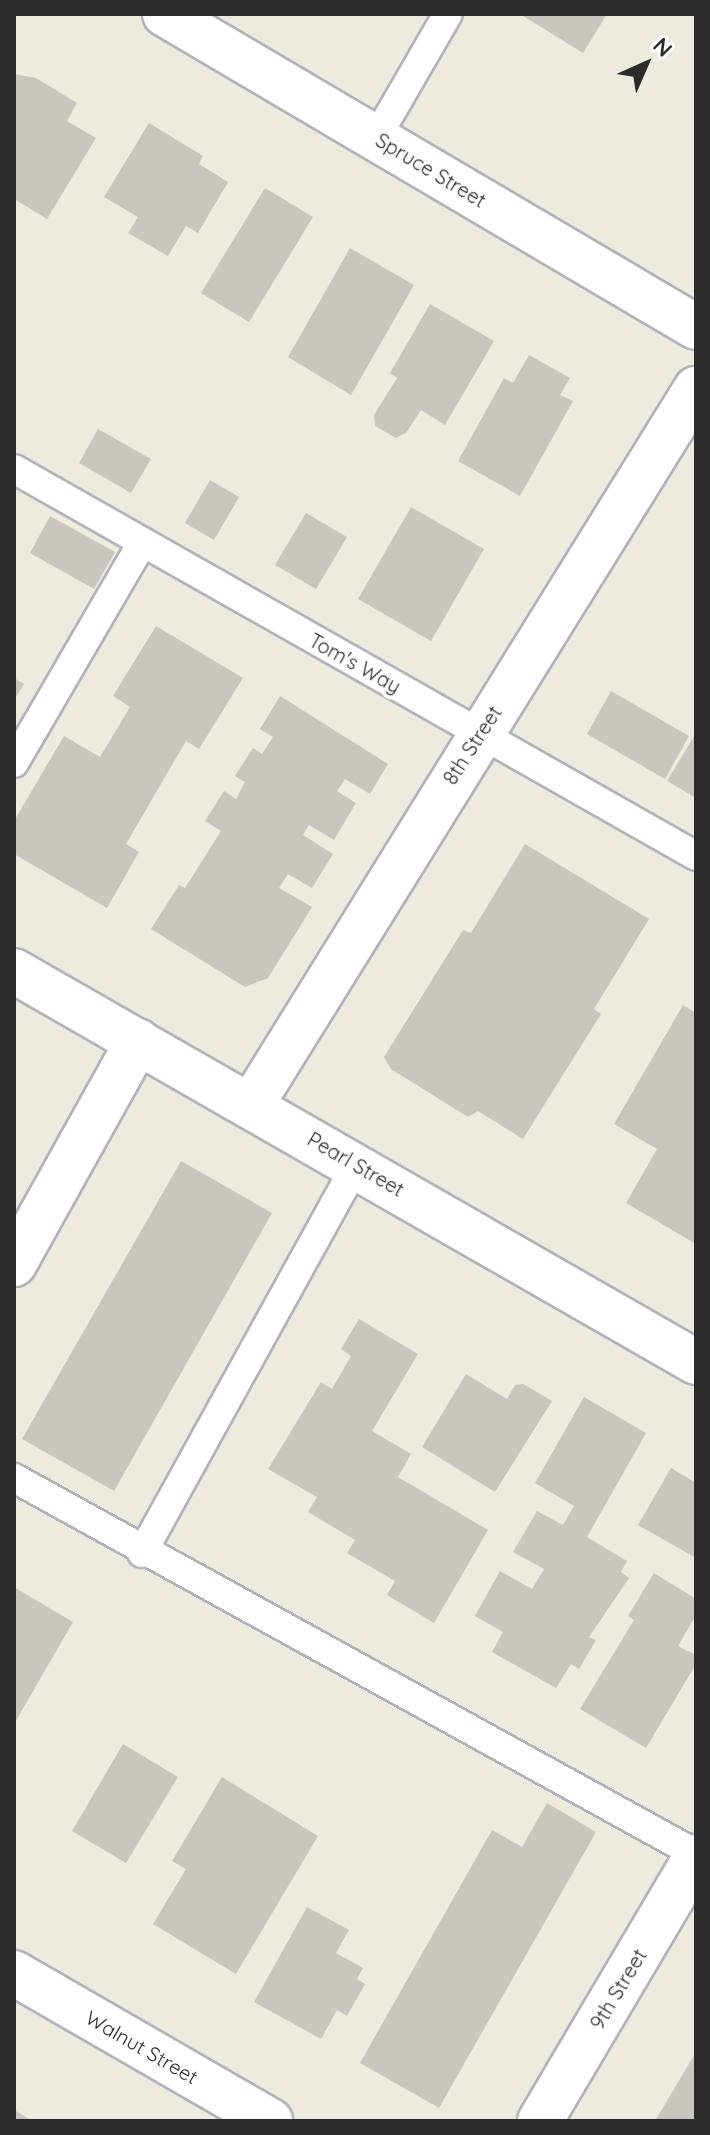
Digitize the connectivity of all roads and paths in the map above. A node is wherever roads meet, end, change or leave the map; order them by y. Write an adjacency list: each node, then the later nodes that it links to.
1 (165, 14): 3 (street, Spruce Street)
2 (448, 14): 3 (lane)
3 (376, 138): 4 (street, Spruce Street)
4 (696, 327)
5 (696, 389): 8 (street, 8th Street)
6 (14, 469): 7 (lane, Tom's Way)
7 (142, 543): 8 (lane, Tom's Way); 9 (lane)
8 (479, 733): 10 (lane, Tom's Way); 13 (street, 8th Street)
9 (14, 763)
10 (696, 856)
11 (14, 971): 12 (street, Pearl Street)
12 (138, 1041): 13 (street, Pearl Street); 15 (street)
13 (252, 1104): 14 (street, Pearl Street)
14 (357, 1164): 16 (street, Pearl Street); 18 (lane)
15 (14, 1264)
16 (696, 1362)
17 (14, 1478): 18 (lane)
18 (142, 1553): 19 (lane)
19 (696, 1856): 22 (street, 9th Street)
20 (14, 1973): 21 (street, Walnut Street)
21 (270, 2121)
22 (540, 2121)

